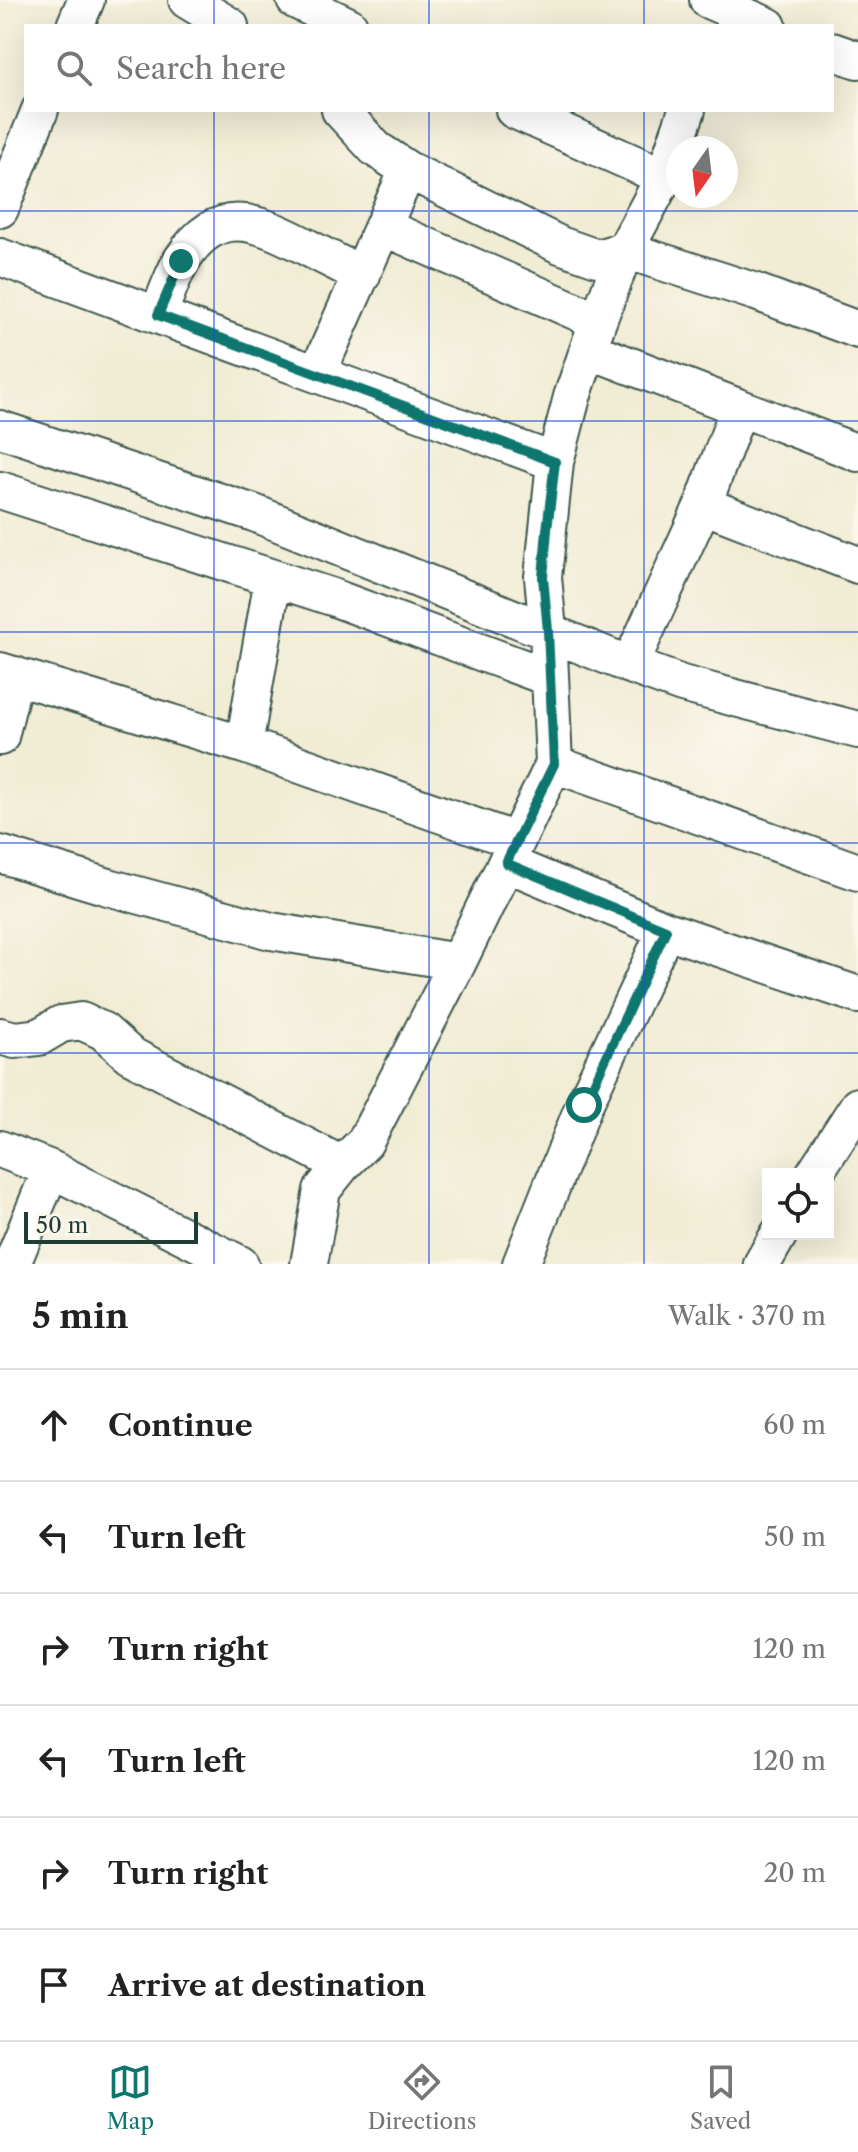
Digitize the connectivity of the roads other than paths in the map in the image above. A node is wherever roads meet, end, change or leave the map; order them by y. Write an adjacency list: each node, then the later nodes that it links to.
1 (86, 0): 5 (street)
2 (187, 0): 6 (street)
3 (295, 0): 7 (street)
4 (717, 8): 8 (street)
5 (76, 24)
6 (227, 24)
7 (345, 24)
8 (762, 24)
9 (834, 52): 10 (street)
10 (858, 60)
11 (39, 112): 17 (street)
12 (342, 112): 15 (street)
13 (518, 112): 16 (street)
14 (686, 112): 16 (street)
15 (408, 170): 18 (street); 19 (street)
16 (664, 177): 19 (street)
17 (3, 192)
18 (383, 227): 21 (street); 24 (street)
19 (625, 250): 23 (street); 24 (street)
20 (0, 257): 22 (street)
21 (362, 275): 22 (street); 25 (street)
22 (158, 315): 25 (street)
23 (858, 330)
24 (593, 336): 26 (street); 29 (street)
25 (317, 374): 29 (street)
26 (739, 408): 28 (street); 31 (street)
27 (0, 429): 34 (street)
28 (858, 453)
29 (555, 462): 34 (street)
30 (0, 490): 33 (street)
31 (703, 505): 32 (street); 35 (street)
32 (858, 565)
33 (273, 578): 37 (street); 40 (street)
34 (548, 631): 35 (street); 37 (street)
35 (630, 665): 38 (street)
36 (8, 673): 39 (street); 40 (street)
37 (550, 678): 41 (street)
38 (858, 730)
39 (0, 737)
40 (244, 745): 42 (street)
41 (554, 764): 42 (street); 44 (street)
42 (511, 852): 45 (street); 46 (street)
43 (0, 854): 46 (street)
44 (858, 872)
45 (666, 930): 47 (street); 58 (street)
46 (458, 962): 51 (street)
47 (858, 995)
48 (0, 1036): 51 (street)
49 (858, 1106): 52 (street)
50 (0, 1149): 53 (street)
51 (342, 1165): 57 (street)
52 (818, 1168)
53 (51, 1169): 55 (street); 56 (street)
54 (776, 1240): 59 (street)
55 (12, 1264)
56 (240, 1264)
57 (309, 1264)
58 (521, 1264)
59 (762, 1264)

